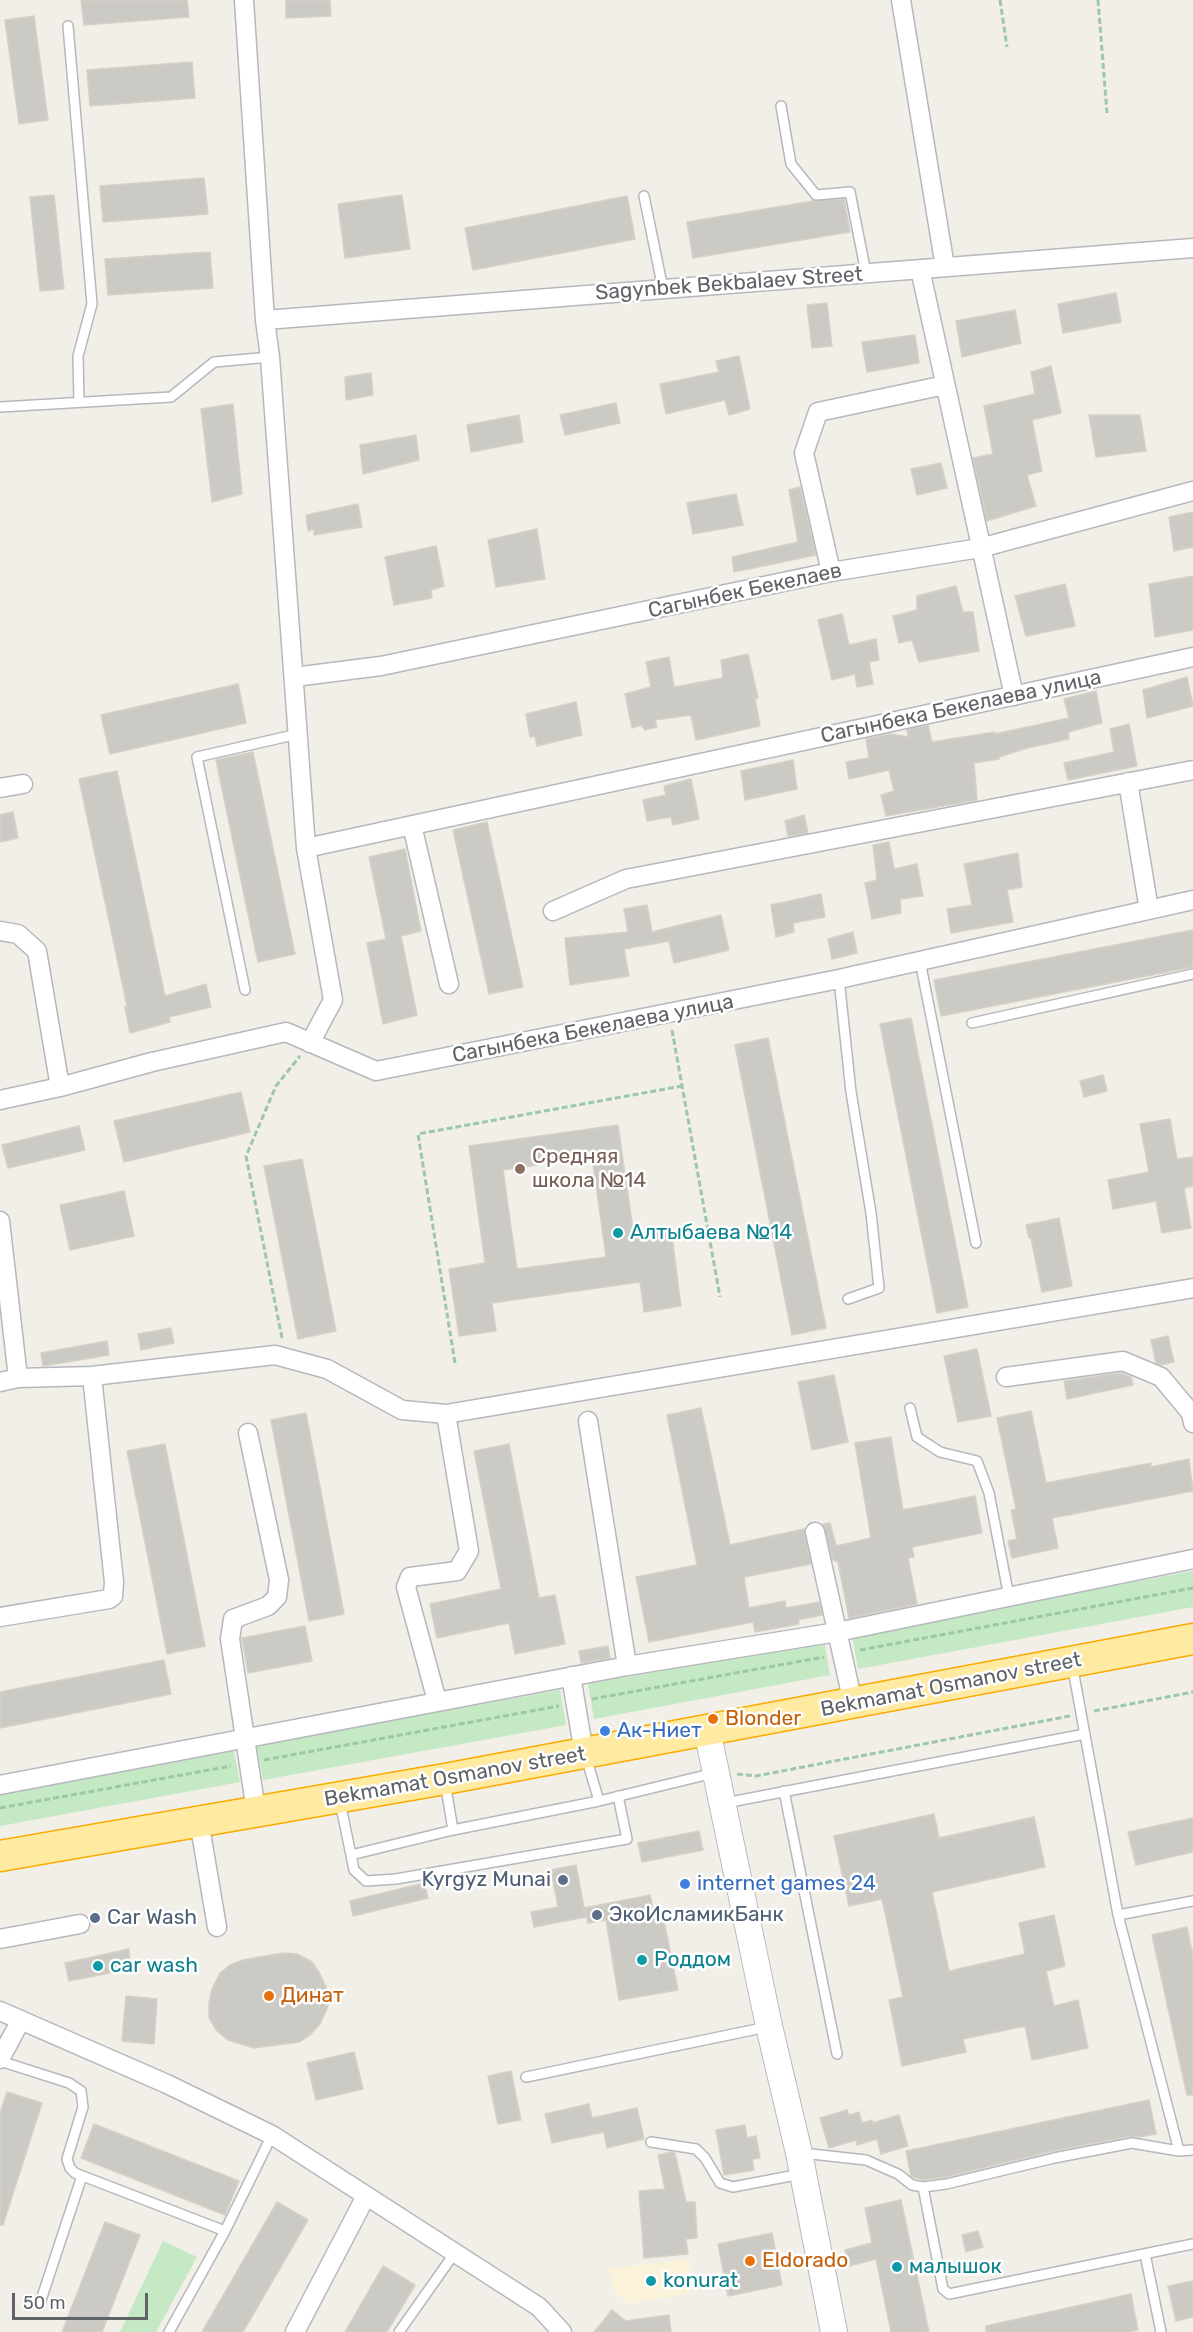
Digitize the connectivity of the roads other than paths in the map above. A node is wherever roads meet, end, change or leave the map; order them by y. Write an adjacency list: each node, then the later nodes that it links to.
1 (244, 0): 11 (street)
2 (902, 0): 7 (street)
3 (68, 26): 14 (lane)
4 (781, 106): 9 (lane)
5 (644, 196): 10 (lane)
6 (1193, 248): 7 (street, Sagynbek Bekbalaev Street)
7 (945, 267): 8 (street, Sagynbek Bekbalaev Street)
8 (920, 269): 9 (street, Sagynbek Bekbalaev Street); 13 (street)
9 (866, 273): 10 (street, Sagynbek Bekbalaev Street)
10 (663, 289): 11 (street, Sagynbek Bekbalaev Street)
11 (265, 320): 12 (street)
12 (270, 357): 14 (lane); 20 (street)
13 (945, 385): 17 (street); 18 (street)
14 (79, 402): 15 (lane)
15 (0, 407)
16 (1193, 491): 17 (street, Сагынбек Бекелаев)
17 (980, 548): 18 (street, Сагынбек Бекелаев); 21 (street)
18 (831, 572): 20 (street, Сагынбек Бекелаев)
19 (1193, 657): 21 (street, Сагынбека Бекелаева улица)
20 (294, 677): 22 (street)
21 (1014, 696): 27 (street, Сагынбека Бекелаева улица)
22 (298, 734): 28 (street); 37 (lane)
23 (1193, 770): 24 (street)
24 (1128, 782): 30 (street); 31 (street)
25 (23, 784): 26 (street)
26 (0, 788)
27 (412, 825): 28 (street, Сагынбека Бекелаева улица); 36 (street)
28 (306, 848): 39 (street)
29 (1193, 900): 30 (street, Сагынбека Бекелаева улица)
30 (1149, 910): 33 (street, Сагынбека Бекелаева улица)
31 (553, 911)
32 (0, 931): 40 (street)
33 (920, 961): 35 (street, Сагынбека Бекелаева улица); 43 (lane)
34 (1193, 974): 38 (lane)
35 (839, 979): 39 (street, Сагынбека Бекелаева улица); 45 (lane)
36 (448, 984)
37 (245, 990)
38 (972, 1023)
39 (310, 1043): 40 (street, Сагынбека Бекелаева улица)
40 (60, 1087): 41 (street, Сагынбека Бекелаева улица)
41 (0, 1100)
42 (0, 1221): 48 (street)
43 (976, 1243)
44 (1193, 1288): 51 (street)
45 (848, 1299)
46 (92, 1376): 48 (street); 51 (street); 58 (street)
47 (1006, 1377): 53 (street)
48 (18, 1378): 49 (street)
49 (0, 1382)
50 (910, 1408): 57 (lane)
51 (446, 1414): 64 (street)
52 (588, 1421): 62 (street)
53 (1193, 1423)
54 (248, 1433): 68 (street)
55 (815, 1532): 59 (street)
56 (1193, 1559): 57 (street)
57 (1009, 1597): 59 (street)
58 (0, 1617)
59 (837, 1632): 62 (street); 65 (street)
60 (1193, 1640): 61 (highway, Bekmamat Osmanov street)
61 (1072, 1662): 65 (highway, Bekmamat Osmanov street); 67 (lane)
62 (627, 1666): 63 (street)
63 (571, 1676): 64 (street); 69 (street)
64 (437, 1701): 68 (street)
65 (853, 1703): 66 (highway, Bekmamat Osmanov street)
66 (706, 1730): 69 (highway, Bekmamat Osmanov street); 70 (main road)
67 (1085, 1734): 73 (lane); 84 (lane)
68 (244, 1738): 72 (street); 78 (street)
69 (584, 1753): 71 (highway, Bekmamat Osmanov street); 76 (lane)
70 (714, 1773): 74 (lane); 77 (main road)
71 (445, 1779): 75 (highway, Bekmamat Osmanov street); 80 (lane)
72 (0, 1785)
73 (784, 1791): 77 (lane); 91 (lane)
74 (618, 1796): 76 (lane); 81 (lane)
75 (339, 1798): 78 (highway, Bekmamat Osmanov street); 81 (lane)
76 (599, 1801): 80 (lane)
77 (721, 1803): 90 (main road)
78 (256, 1811): 79 (highway, Bekmamat Osmanov street)
79 (199, 1821): 82 (highway, Bekmamat Osmanov street); 86 (street)
80 (453, 1830): 81 (lane)
81 (351, 1854)
82 (0, 1856)
83 (1193, 1901): 84 (lane)
84 (1118, 1915): 97 (lane)
85 (80, 1924): 87 (street)
86 (217, 1927)
87 (0, 1939)
88 (0, 2011): 89 (street)
89 (21, 2020): 92 (street); 94 (street)
90 (769, 2026): 93 (lane); 98 (main road)
91 (837, 2054)
92 (0, 2060): 99 (lane)
93 (526, 2076)
94 (272, 2135): 101 (street); 102 (lane)
95 (651, 2142): 98 (lane)
96 (1193, 2150): 97 (lane)
97 (1179, 2151): 100 (lane)
98 (801, 2163): 100 (lane); 111 (main road)
99 (82, 2176): 102 (lane); 106 (lane)
100 (923, 2187): 105 (lane)
101 (366, 2196): 104 (street); 108 (street)
102 (225, 2231): 107 (lane)
103 (1193, 2244): 105 (lane)
104 (454, 2254): 109 (lane); 110 (street)
105 (1145, 2254): 112 (lane)
106 (40, 2303)
107 (169, 2332)
108 (295, 2332)
109 (399, 2332)
110 (562, 2332)
111 (834, 2332)
112 (1161, 2332)

